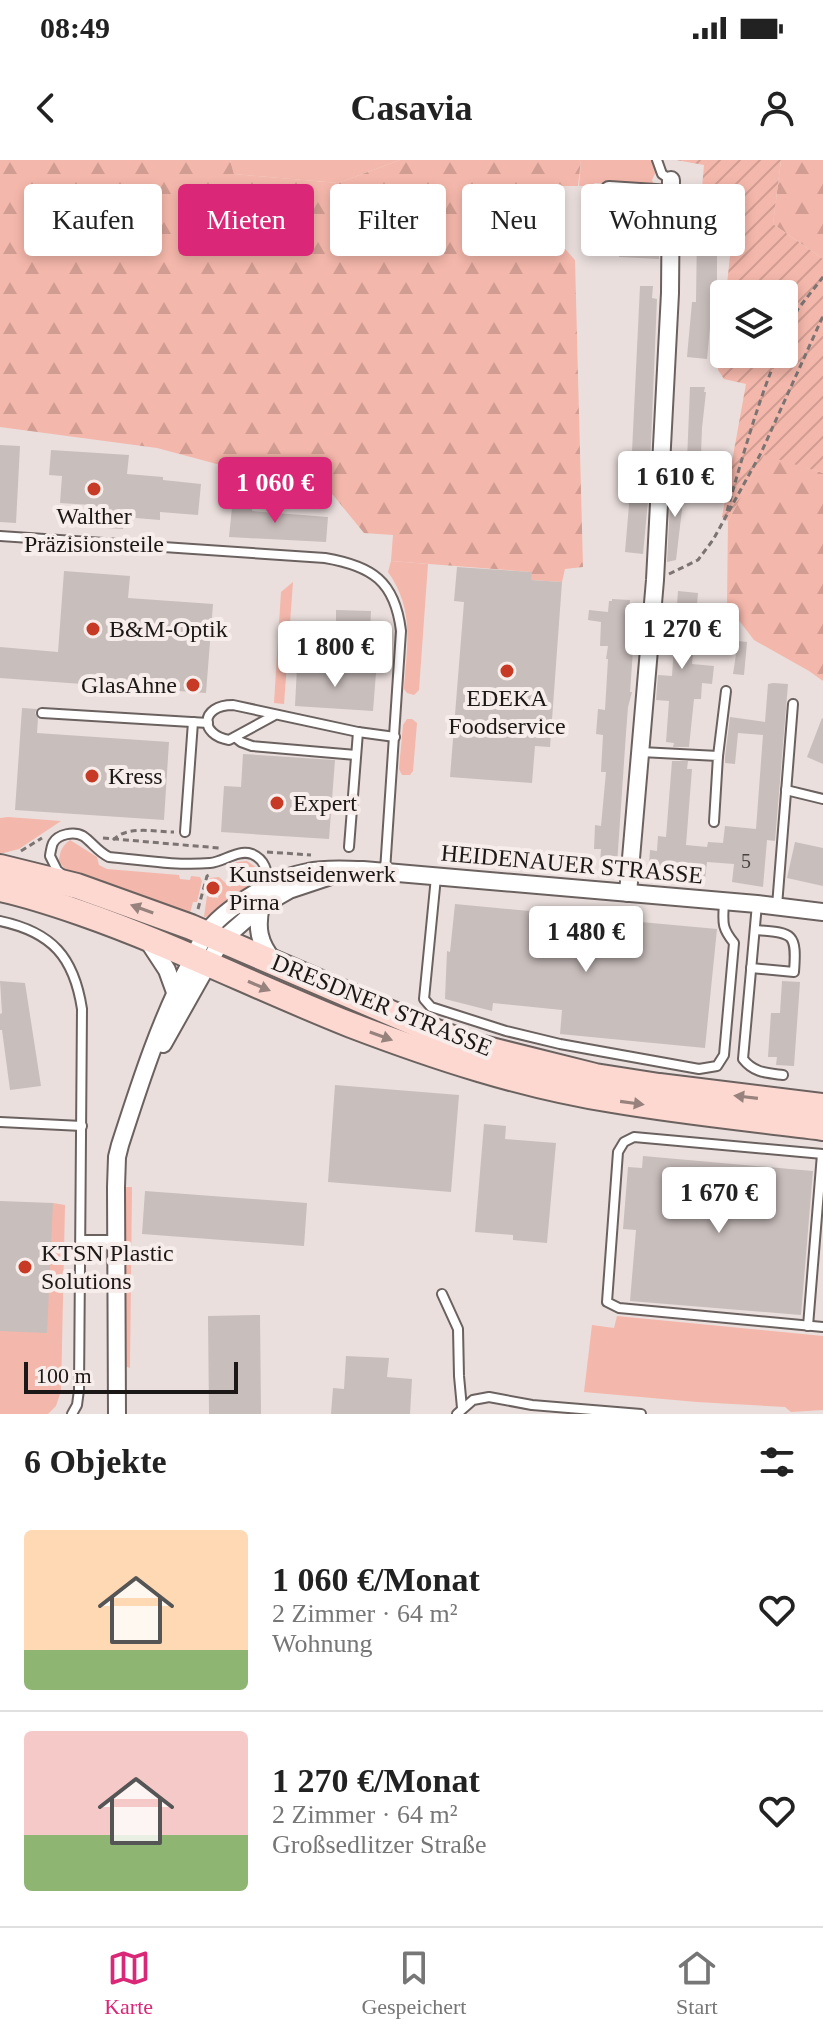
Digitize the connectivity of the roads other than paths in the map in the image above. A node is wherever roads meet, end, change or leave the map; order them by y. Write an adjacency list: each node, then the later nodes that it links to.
1 (657, 160): 2 (lane)
2 (669, 184)
3 (670, 256): 14 (street)
4 (0, 536): 12 (lane)
5 (726, 691): 16 (lane)
6 (793, 704): 17 (lane)
7 (42, 713): 9 (lane)
8 (275, 715): 10 (lane); 11 (lane); 13 (lane)
9 (193, 722): 10 (lane); 20 (lane)
10 (208, 723): 13 (lane)
11 (358, 732): 12 (lane); 15 (lane)
12 (395, 737): 24 (lane)
13 (236, 738): 15 (lane)
14 (640, 752): 16 (lane); 29 (street)
15 (356, 755): 21 (lane)
16 (718, 756): 19 (lane)
17 (786, 790): 18 (lane); 33 (lane)
18 (823, 799)
19 (714, 822)
20 (185, 832)
21 (349, 847)
22 (0, 867): 27 (main road, DRESDNER STRASSE)
23 (363, 870): 24 (street, HEIDENAUER STRASSE); 26 (street, HEIDENAUER STRASSE); 32 (street, HEIDENAUER STRASSE)
24 (385, 871): 25 (street, HEIDENAUER STRASSE)
25 (436, 876): 29 (street, HEIDENAUER STRASSE); 30 (lane)
26 (269, 885): 27 (lane); 38 (street, HEIDENAUER STRASSE)
27 (77, 886): 38 (main road, DRESDNER STRASSE, one-way to 27)
28 (0, 889): 37 (main road, DRESDNER STRASSE)
29 (628, 893): 30 (street, HEIDENAUER STRASSE)
30 (724, 901): 31 (street, HEIDENAUER STRASSE)
31 (757, 904): 33 (street, HEIDENAUER STRASSE); 36 (lane)
32 (261, 906): 38 (street, HEIDENAUER STRASSE); 40 (street)
33 (777, 906): 34 (street, HEIDENAUER STRASSE)
34 (823, 912)
35 (0, 921): 47 (lane)
36 (755, 930): 41 (lane); 41 (lane)
37 (146, 937): 39 (main road, DRESDNER STRASSE); 42 (street)
38 (214, 937): 39 (street); 40 (main road, DRESDNER STRASSE)
39 (201, 961): 42 (street); 44 (street); 48 (main road, DRESDNER STRASSE, one-way to 48)
40 (277, 964): 45 (main road, DRESDNER STRASSE, one-way to 40)
41 (751, 968): 43 (lane)
42 (175, 992): 44 (street)
43 (783, 1075)
44 (143, 1081): 51 (street)
45 (823, 1106)
46 (0, 1122): 47 (lane)
47 (82, 1126): 50 (lane)
48 (823, 1128)
49 (823, 1154): 53 (lane); 53 (lane)
50 (81, 1240): 51 (lane); 56 (lane)
51 (117, 1240): 57 (street)
52 (442, 1294): 55 (lane)
53 (808, 1326): 54 (lane)
54 (823, 1327)
55 (460, 1411): 58 (lane)
56 (72, 1414)
57 (117, 1414)
58 (641, 1414)

